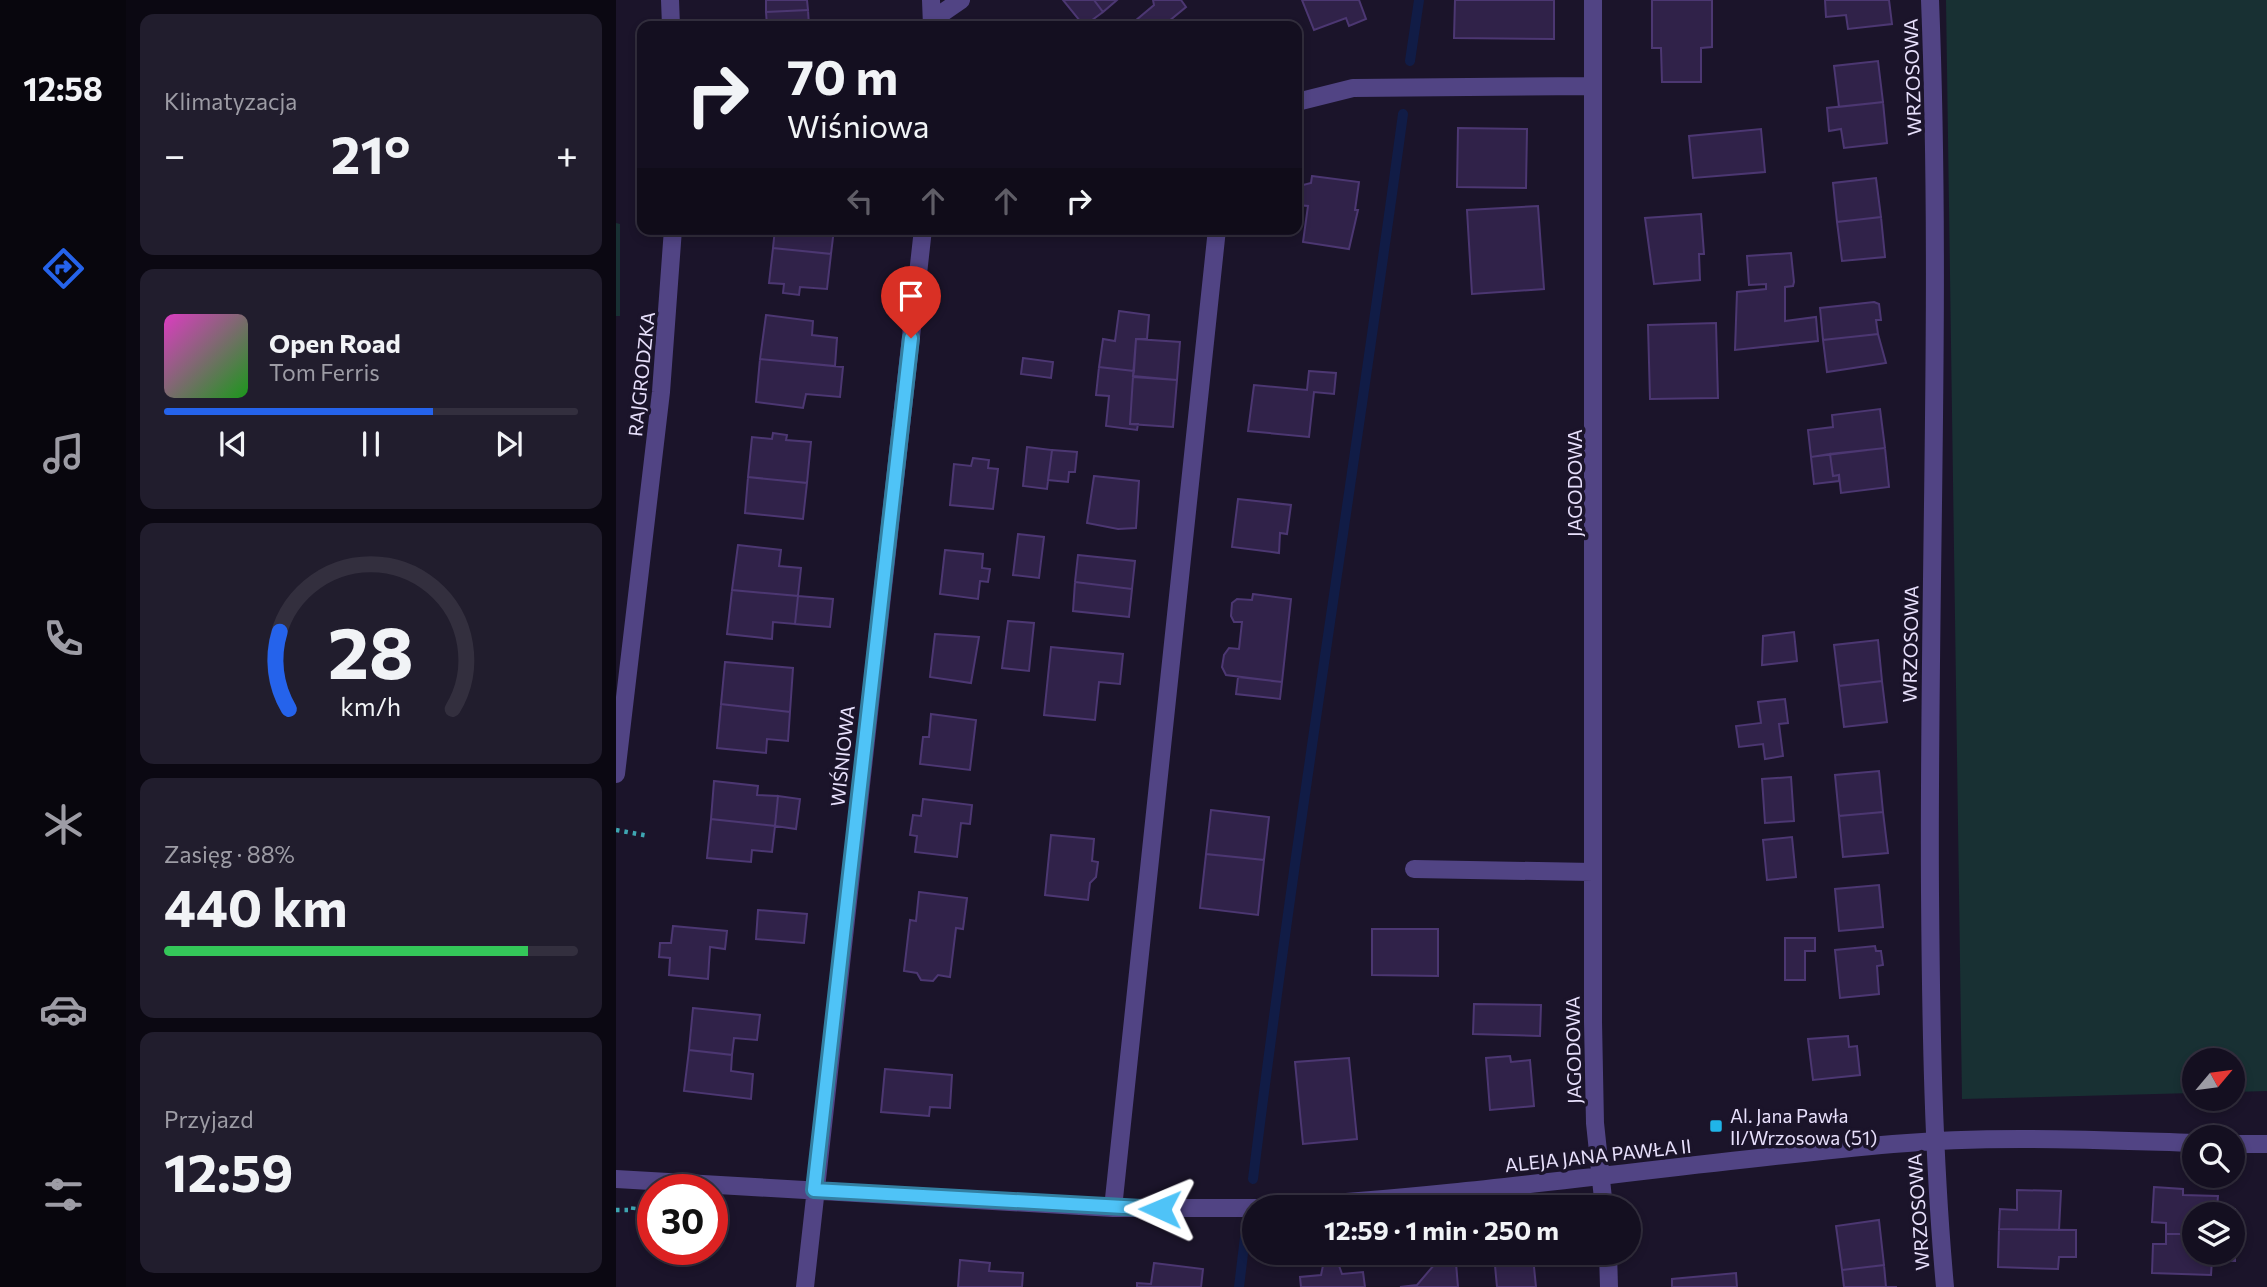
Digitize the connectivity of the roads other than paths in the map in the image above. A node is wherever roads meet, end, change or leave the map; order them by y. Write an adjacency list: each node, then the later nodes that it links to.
1 (670, 0): 6 (street)
2 (932, 0): 7 (street)
3 (961, 0): 8 (street)
4 (1593, 0): 9 (street, JAGODOWA)
5 (1930, 0): 17 (street, WRZOSOWA)
6 (671, 21)
7 (932, 21)
8 (935, 21)
9 (1592, 86): 10 (street); 16 (street, JAGODOWA)
10 (1302, 99)
11 (673, 235): 14 (street, RAJGRODZKA)
12 (922, 235): 23 (street, WIŚNIOWA)
13 (1216, 235): 26 (street)
14 (616, 774)
15 (1414, 869): 16 (street)
16 (1593, 872): 21 (street, JAGODOWA)
17 (1934, 1142): 18 (street, ALEJA JANA PAWŁA II); 21 (street, ALEJA JANA PAWŁA II); 31 (street, WRZOSOWA)
18 (2182, 1143)
19 (2245, 1144): 20 (street)
20 (2267, 1144)
21 (1601, 1178): 24 (street, ALEJA JANA PAWŁA II); 25 (street, JAGODOWA)
22 (616, 1179): 23 (street, ALEJA JANA PAWŁA II)
23 (814, 1190): 26 (street, ALEJA JANA PAWŁA II); 29 (street, WIŚNIOWA)
24 (1406, 1195)
25 (1603, 1195)
26 (1112, 1208): 27 (street, ALEJA JANA PAWŁA II)
27 (1242, 1208)
28 (1608, 1265): 30 (street)
29 (805, 1287)
30 (1609, 1287)
31 (1945, 1287)

